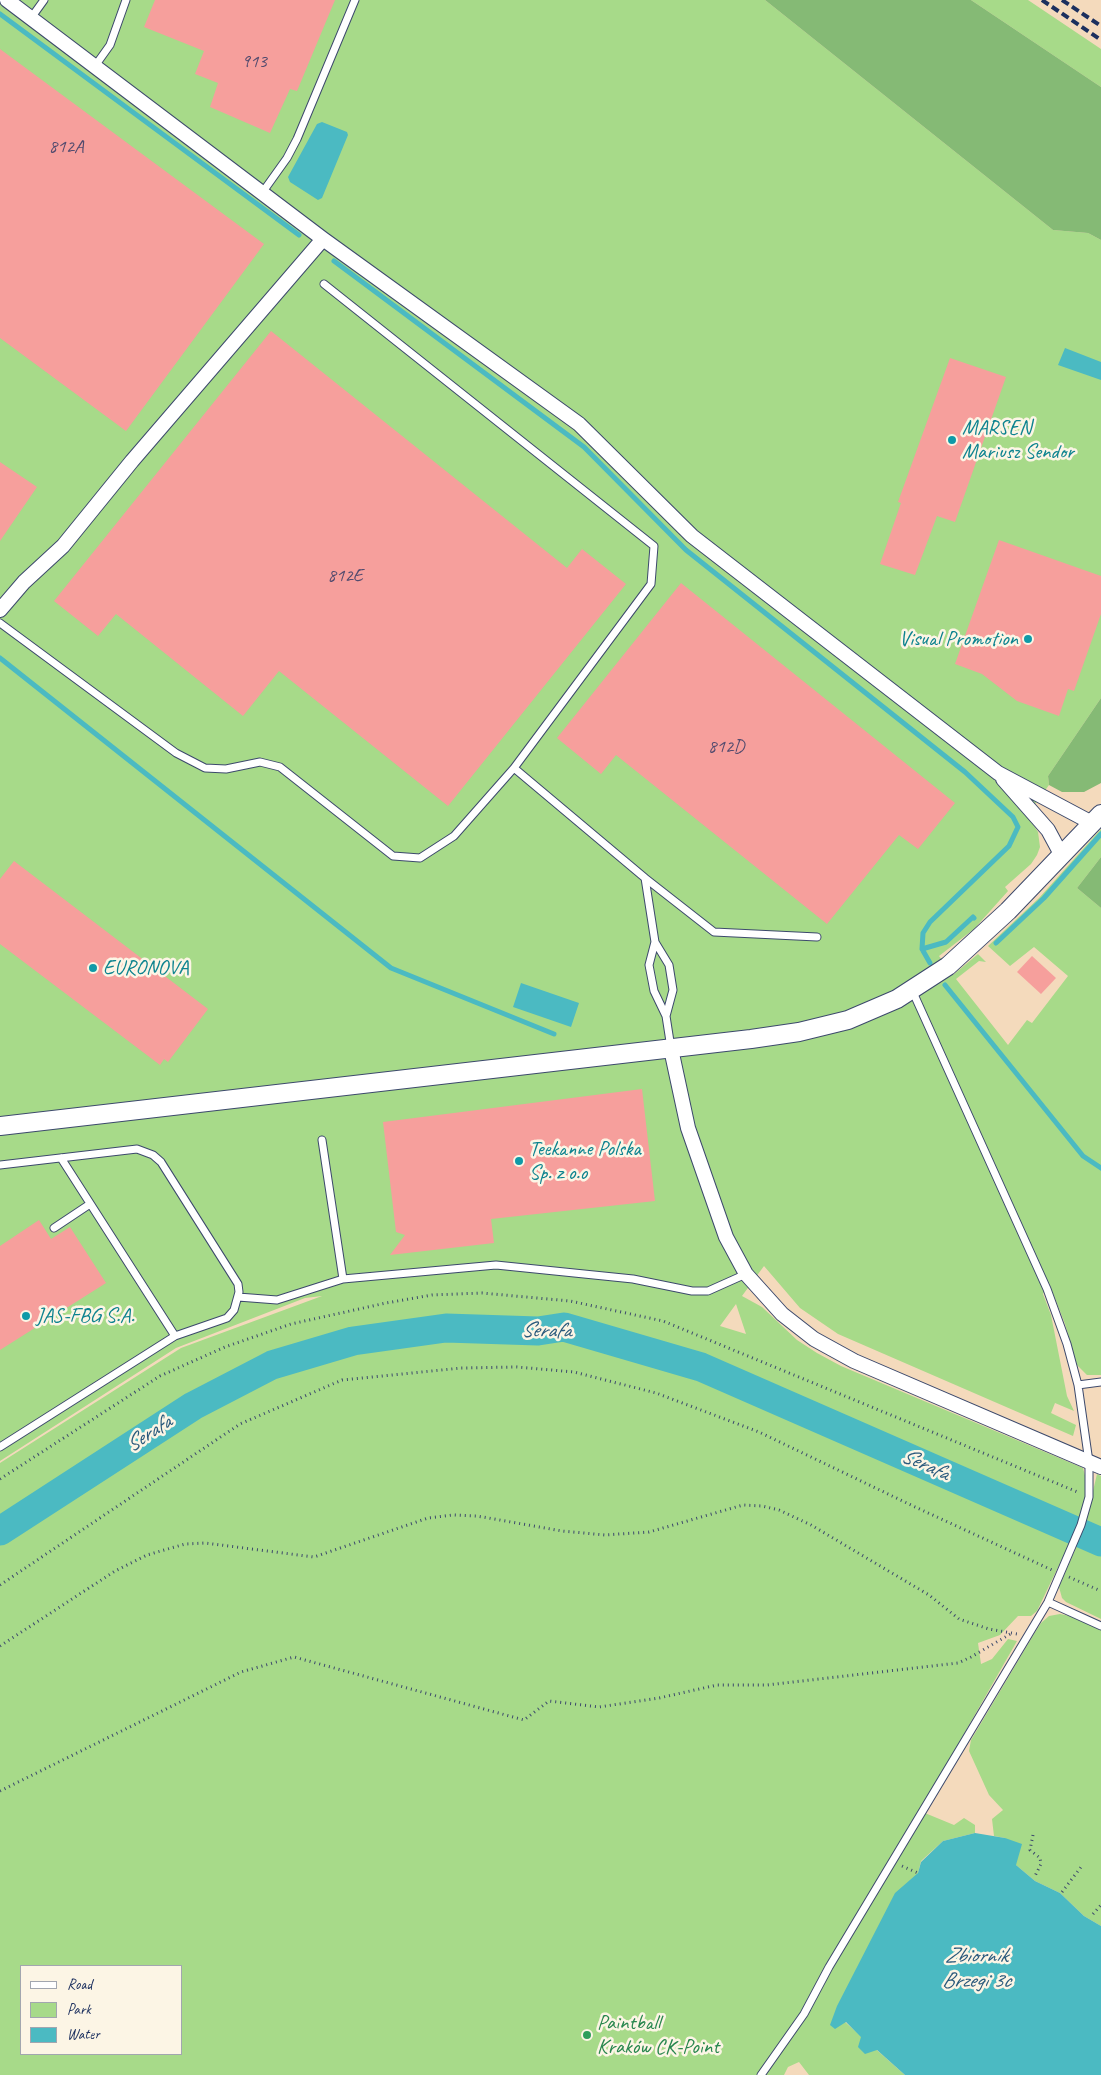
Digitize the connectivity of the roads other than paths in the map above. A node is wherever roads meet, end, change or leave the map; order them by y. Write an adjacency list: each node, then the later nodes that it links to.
1 (7, 0): 5 (street)
2 (44, 0): 5 (lane)
3 (126, 0): 6 (lane)
4 (356, 0): 7 (lane)
5 (32, 18): 6 (street)
6 (95, 66): 7 (street)
7 (262, 193): 8 (street)
8 (323, 239): 10 (street); 13 (street)
9 (324, 284): 12 (lane)
10 (0, 610)
11 (0, 623): 12 (lane)
12 (514, 768): 16 (lane)
13 (998, 772): 14 (street); 15 (street)
14 (1097, 819): 15 (street)
15 (1062, 856): 19 (street)
16 (645, 878): 17 (lane); 18 (lane)
17 (817, 937)
18 (655, 942): 20 (lane); 20 (lane)
19 (912, 990): 21 (street); 33 (lane)
20 (666, 1016): 21 (lane)
21 (671, 1049): 22 (street); 28 (street)
22 (0, 1126)
23 (322, 1140): 29 (lane)
24 (61, 1158): 25 (lane); 26 (lane); 30 (lane)
25 (0, 1165)
26 (90, 1204): 27 (lane); 31 (lane)
27 (54, 1228)
28 (746, 1274): 29 (lane); 35 (street)
29 (343, 1279): 30 (lane)
30 (238, 1297): 31 (lane)
31 (175, 1336): 34 (lane)
32 (1101, 1382): 33 (lane)
33 (1078, 1385): 35 (lane)
34 (0, 1447)
35 (1095, 1464): 36 (lane)
36 (1048, 1602): 37 (lane); 38 (lane)
37 (1101, 1626)
38 (761, 2075)

